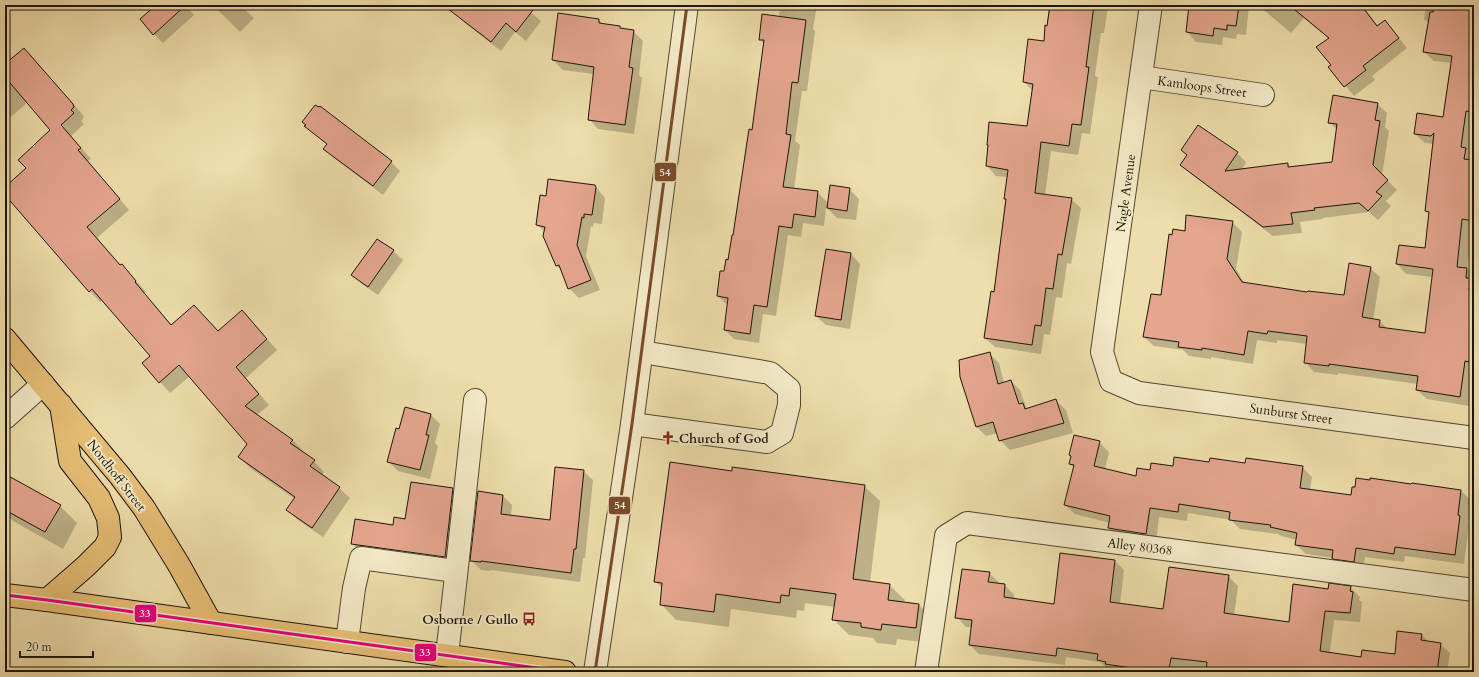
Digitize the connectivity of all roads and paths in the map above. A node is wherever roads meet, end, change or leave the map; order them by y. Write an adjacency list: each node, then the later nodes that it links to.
1 (687, 5): 6 (street)
2 (1151, 5): 3 (street, Nagle Avenue)
3 (1142, 77): 4 (street, Kamloops Street); 7 (street, Nagle Avenue)
4 (1262, 95)
5 (5, 339): 8 (main road, Nordhoff Street)
6 (642, 352): 12 (street); 12 (street)
7 (1111, 381): 13 (street, Sunburst Street)
8 (43, 384): 10 (main road, Nordhoff Street); 11 (street)
9 (475, 400): 14 (street)
10 (60, 404): 17 (main road); 18 (main road, Nordhoff Street)
11 (5, 418)
12 (632, 424): 22 (street)
13 (1474, 438)
14 (456, 576): 19 (street); 20 (street)
15 (1474, 590): 23 (street, Alley 80368)
16 (5, 596): 17 (main road)
17 (47, 600): 18 (main road)
18 (211, 623): 19 (main road)
19 (347, 642): 20 (main road)
20 (447, 655): 21 (main road)
21 (565, 672)
22 (596, 672)
23 (926, 672)

